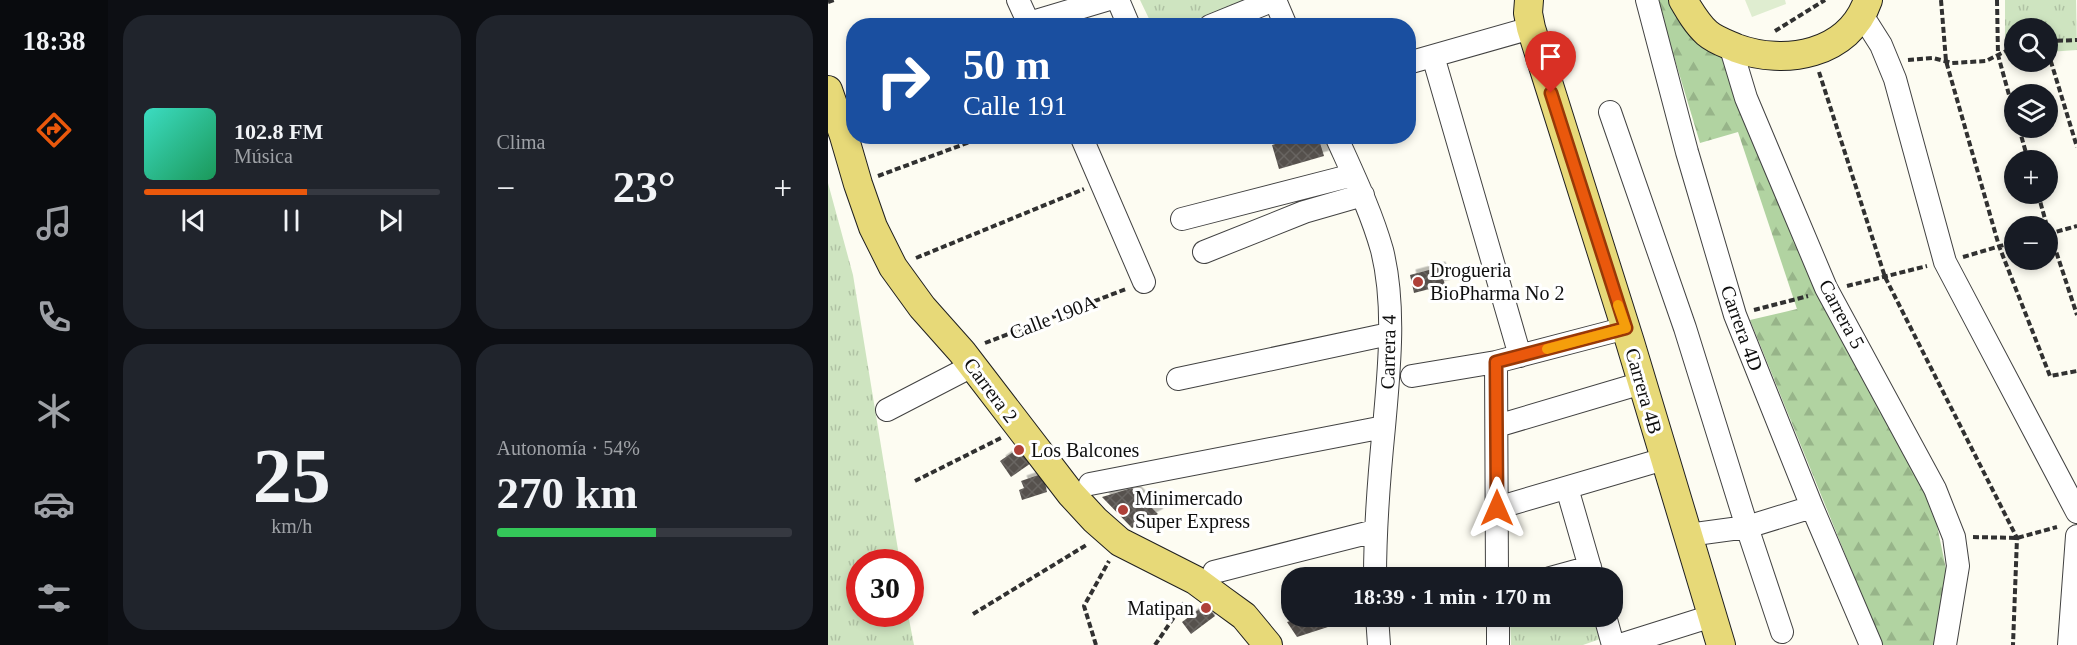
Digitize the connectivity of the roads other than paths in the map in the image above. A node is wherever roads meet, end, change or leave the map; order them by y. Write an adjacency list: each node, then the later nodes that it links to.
1 (1018, 0): 9 (street)
2 (1106, 0): 10 (street)
3 (1118, 0): 11 (street)
4 (1275, 0): 12 (street); 13 (street)
5 (1529, 0): 14 (main road, Carrera 4B)
6 (1647, 0): 42 (street, Carrera 4D)
7 (1683, 0): 15 (main road)
8 (1865, 8): 15 (main road); 44 (street)
9 (1027, 18)
10 (1049, 18)
11 (1125, 18)
12 (1230, 18)
13 (1283, 18)
14 (1531, 28): 16 (street); 28 (main road, Carrera 4B)
15 (1730, 45): 64 (street, Carrera 5)
16 (1433, 56): 17 (street); 30 (street)
17 (1416, 61)
18 (828, 90): 20 (main road, Carrera 2)
19 (1611, 112): 45 (street)
20 (846, 143)
21 (846, 144): 31 (main road, Carrera 2)
22 (1084, 144): 27 (street)
23 (1340, 144): 24 (street, Carrera 4)
24 (1358, 185): 25 (street); 26 (street); 29 (street, Carrera 4)
25 (1182, 219)
26 (1204, 252)
27 (1144, 282)
28 (1626, 328): 30 (street); 35 (main road, Carrera 4B)
29 (1389, 334): 34 (street); 38 (street, Carrera 4)
30 (1520, 356): 32 (street)
31 (967, 359): 36 (street); 51 (main road, Carrera 2)
32 (1496, 362): 33 (street); 37 (street)
33 (1412, 376)
34 (1178, 379)
35 (1642, 383): 37 (street); 39 (main road, Carrera 4B)
36 (887, 410)
37 (1497, 426): 43 (street)
38 (1384, 427): 40 (street); 46 (street, Carrera 4)
39 (1664, 459): 41 (street); 47 (main road, Carrera 4B)
40 (1090, 484)
41 (1567, 488): 43 (street); 50 (street)
42 (1812, 507): 45 (street); 63 (street, Carrera 4D)
43 (1497, 508): 49 (street)
44 (2072, 525): 65 (street)
45 (1747, 527): 47 (street); 56 (street)
46 (1375, 531): 48 (street, Carrera 4); 51 (street)
47 (1688, 535): 52 (main road, Carrera 4B)
48 (1375, 567)
49 (1497, 567)
50 (1591, 567)
51 (1204, 576): 57 (main road, Carrera 2)
52 (1712, 616): 61 (street); 62 (main road, Carrera 4B)
53 (1378, 627): 58 (street)
54 (1498, 627): 59 (street)
55 (1608, 627): 60 (street)
56 (1782, 632)
57 (1268, 645)
58 (1379, 645)
59 (1498, 645)
60 (1613, 645)
61 (1620, 645)
62 (1721, 645)
63 (1871, 645)
64 (1944, 645)
65 (2069, 645)

